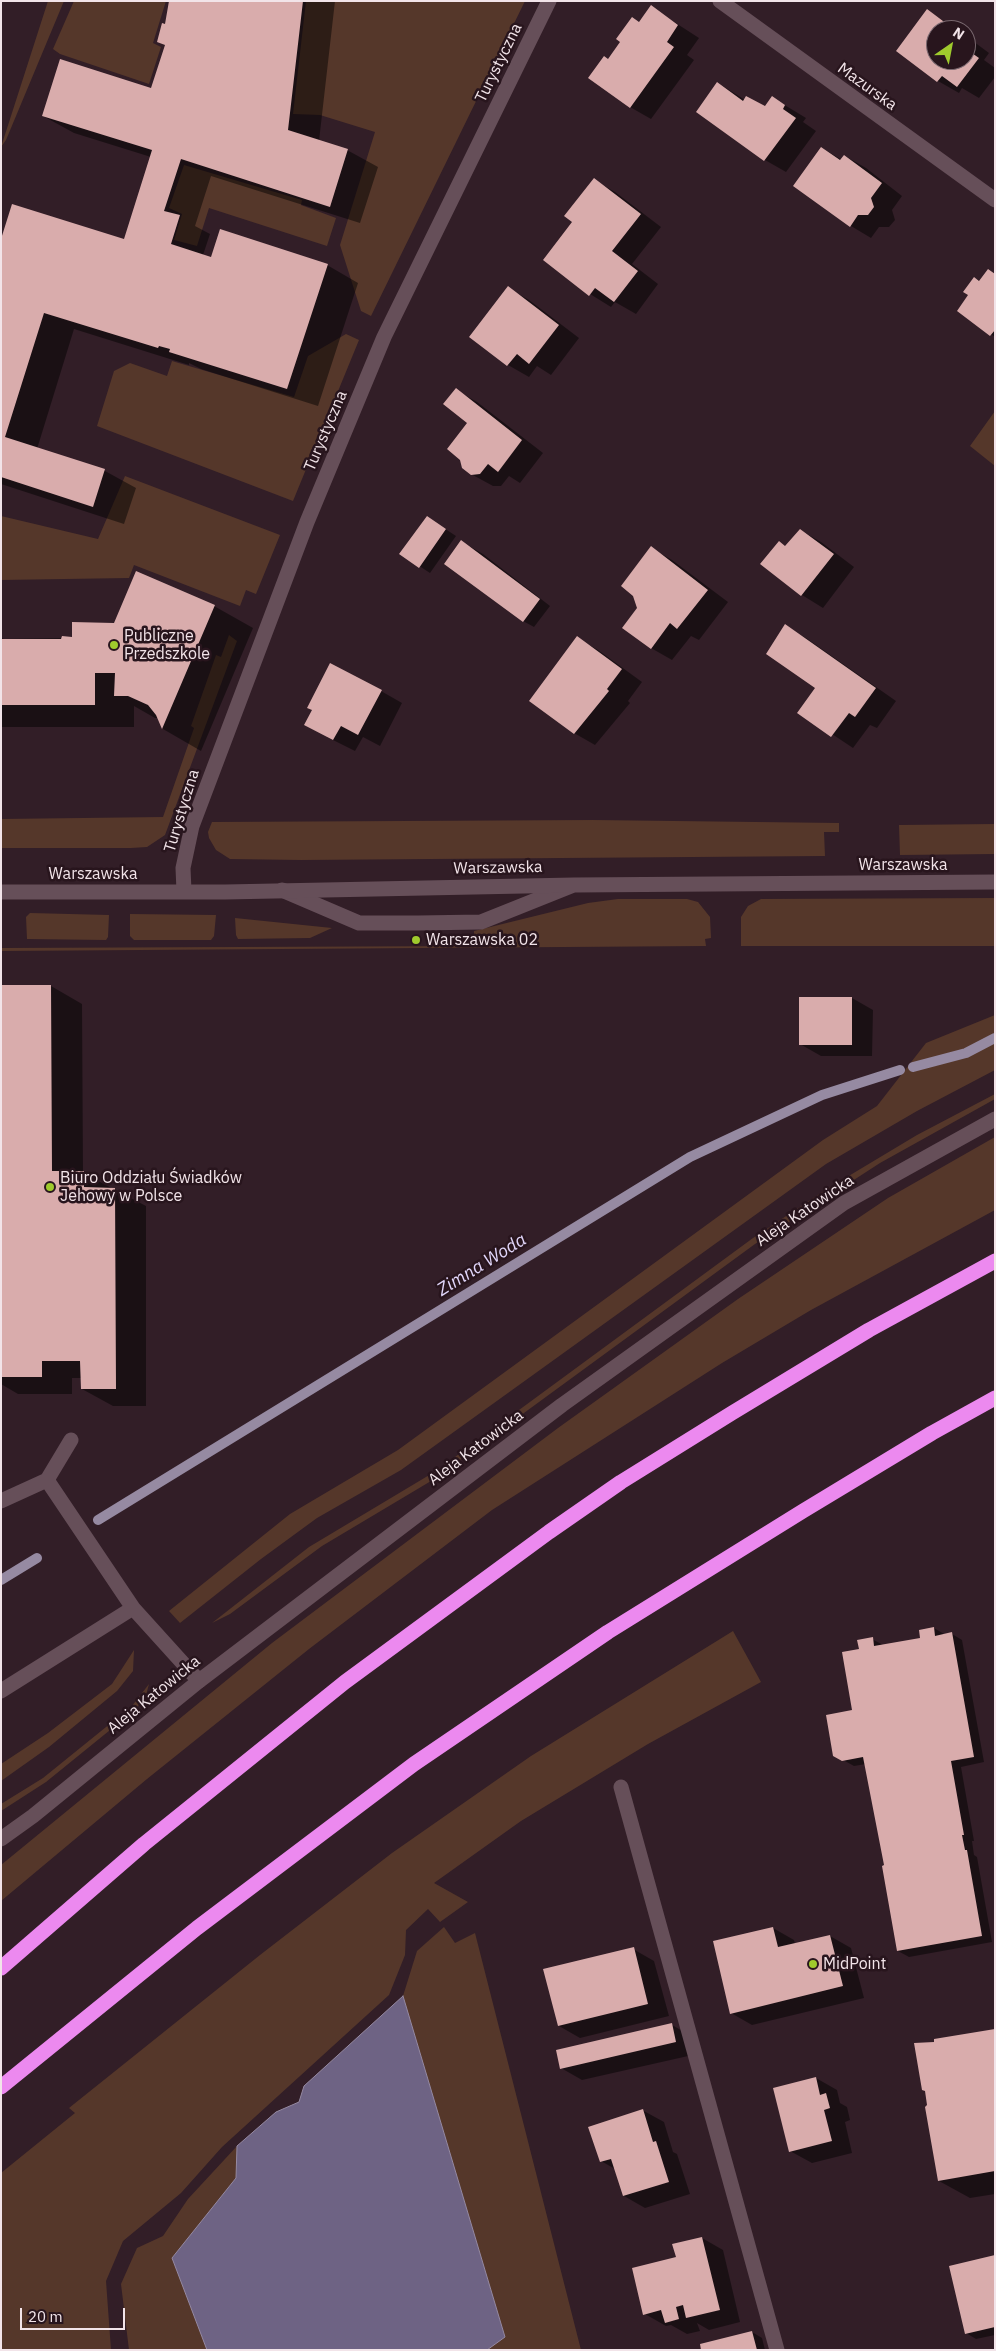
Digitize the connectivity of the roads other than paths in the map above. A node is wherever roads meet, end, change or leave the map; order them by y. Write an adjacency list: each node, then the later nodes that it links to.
1 (548, 1): 7 (street, Turystyczna)
2 (720, 1): 3 (street, Mazurska)
3 (995, 200)
4 (995, 882): 5 (street, Warszawska)
5 (574, 885): 6 (street, Warszawska); 6 (street)
6 (281, 890): 7 (street, Warszawska)
7 (184, 891): 8 (street, Warszawska)
8 (1, 892)
9 (995, 1119): 16 (street, Aleja Katowicka)
10 (995, 1261): 20 (highway)
11 (995, 1398): 21 (highway)
12 (70, 1440): 13 (street)
13 (47, 1480): 14 (street); 15 (street)
14 (1, 1500)
15 (133, 1608): 16 (street); 17 (street)
16 (199, 1681): 19 (street, Aleja Katowicka)
17 (1, 1691)
18 (621, 1787): 22 (street)
19 (1, 1839)
20 (1, 1968)
21 (1, 2087)
22 (777, 2350)

